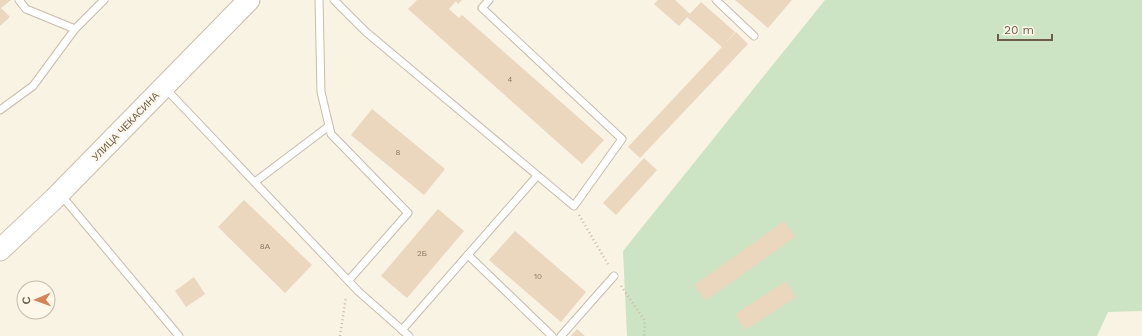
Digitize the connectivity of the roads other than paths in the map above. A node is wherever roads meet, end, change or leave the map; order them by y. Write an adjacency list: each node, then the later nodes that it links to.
1 (19, 0): 8 (lane)
2 (104, 0): 8 (lane)
3 (248, 0): 10 (street, УЛИЦА ЧЕКАСИНА)
4 (319, 0): 12 (lane)
5 (334, 0): 13 (lane)
6 (488, 0): 13 (lane)
7 (716, 0): 9 (lane)
8 (75, 29): 11 (lane)
9 (754, 36)
10 (164, 87): 14 (lane); 15 (street, УЛИЦА ЧЕКАСИНА)
11 (0, 110)
12 (329, 126): 14 (lane); 19 (lane)
13 (538, 176): 17 (lane)
14 (255, 182): 19 (lane)
15 (60, 194): 16 (street, УЛИЦА ЧЕКАСИНА); 21 (lane)
16 (0, 250)
17 (468, 255): 20 (lane); 23 (lane)
18 (614, 276): 24 (lane)
19 (349, 280): 20 (lane)
20 (402, 330): 22 (lane)
21 (179, 336)
22 (409, 336)
23 (552, 336)
24 (561, 336)

